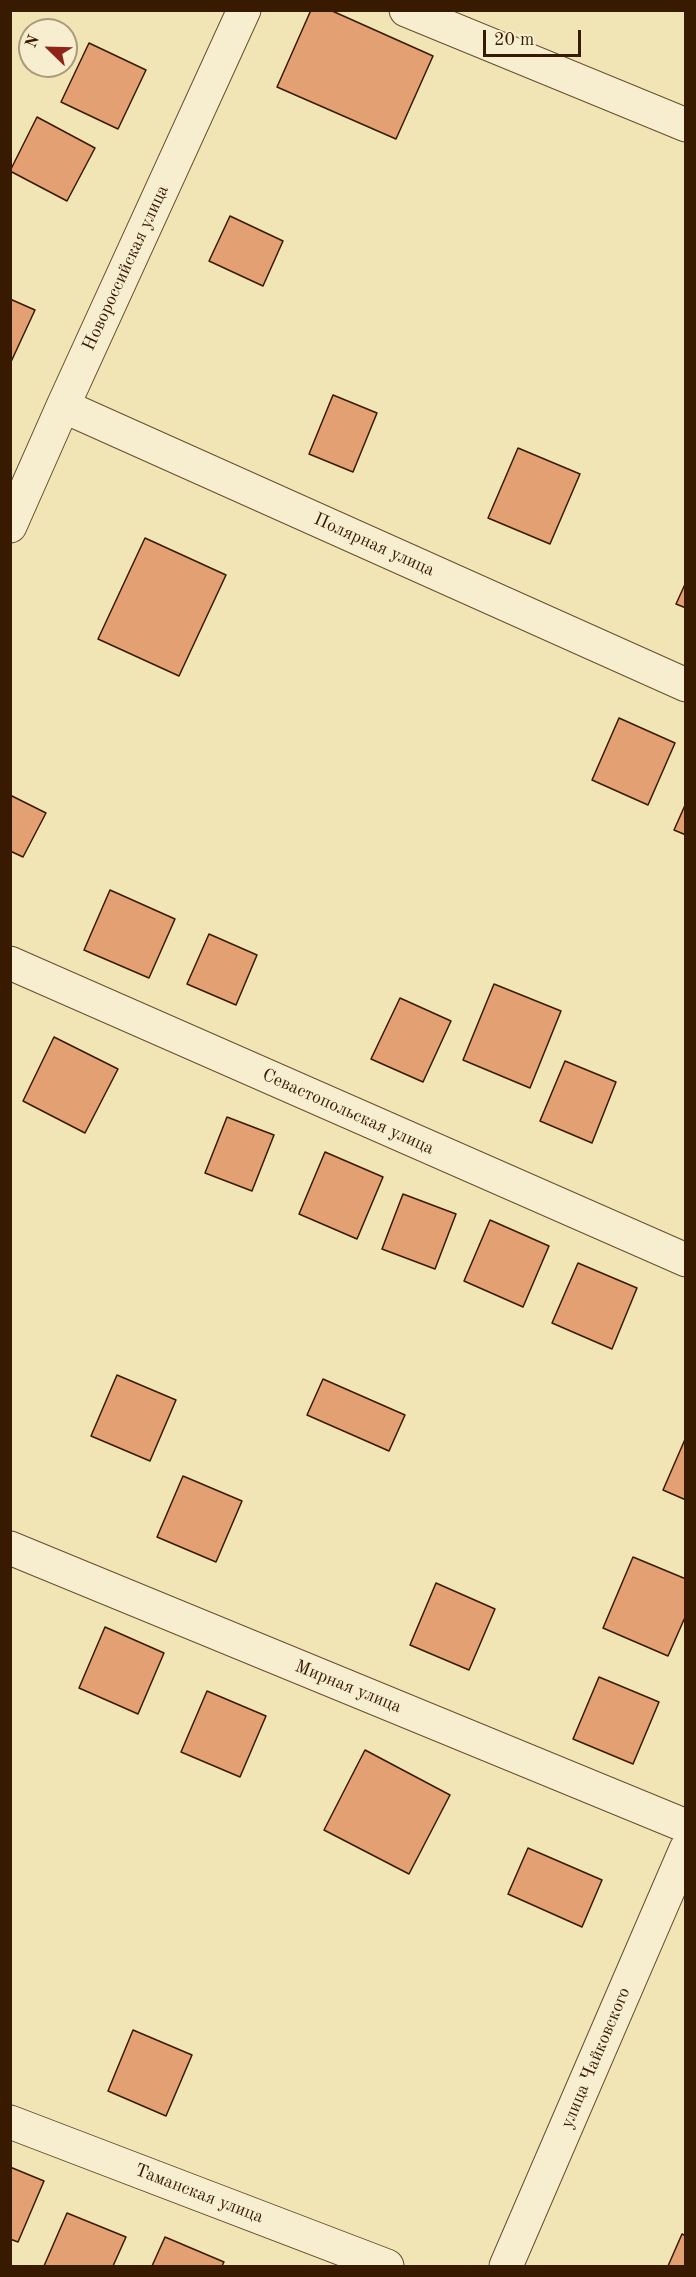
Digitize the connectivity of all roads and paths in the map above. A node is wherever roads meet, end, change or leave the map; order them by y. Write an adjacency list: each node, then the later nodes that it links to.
1 (244, 10): 4 (street, Новороссийская улица)
2 (406, 10): 3 (street)
3 (686, 125)
4 (63, 406): 5 (street, Новороссийская улица); 6 (street, Полярная улица)
5 (10, 526)
6 (686, 685)
7 (10, 963): 8 (street, Севастопольская улица)
8 (686, 1260)
9 (10, 1548): 10 (street, Мирная улица)
10 (686, 1826)
11 (686, 1849): 14 (street, улица Чайковского)
12 (10, 2122): 13 (street, Таманская улица)
13 (387, 2266)
14 (506, 2266)

